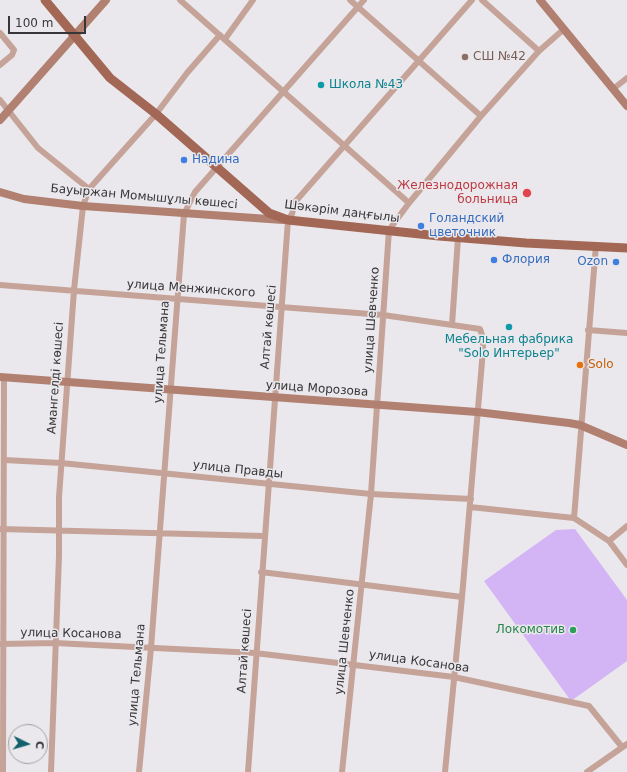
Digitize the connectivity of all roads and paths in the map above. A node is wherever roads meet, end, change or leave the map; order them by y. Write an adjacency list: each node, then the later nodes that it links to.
1 (45, 0): 13 (main road, Шәкәрім даңғылы)
2 (106, 0): 13 (main road)
3 (180, 0): 14 (street)
4 (253, 0): 14 (street, Амангелді көшесі)
5 (350, 0): 10 (street)
6 (364, 0): 10 (street, улица Тельмана)
7 (472, 0): 16 (street, Алтай көшесі)
8 (482, 0): 15 (street)
9 (540, 0): 11 (main road)
10 (358, 7): 16 (street); 20 (street, улица Тельмана)
11 (564, 29): 15 (street); 19 (main road)
12 (0, 33): 17 (street)
13 (74, 36): 23 (main road); 24 (main road, Шәкәрім даңғылы)
14 (223, 37): 20 (street); 24 (street, Амангелді көшесі)
15 (539, 51): 25 (street)
16 (419, 60): 25 (street); 27 (street, Алтай көшесі)
17 (0, 65)
18 (627, 78): 19 (street)
19 (613, 89): 22 (main road)
20 (285, 91): 27 (street); 28 (street, улица Тельмана)
21 (0, 100): 23 (street)
22 (627, 106)
23 (8, 111): 26 (main road); 29 (street)
24 (156, 114): 28 (main road, Шәкәрім даңғылы); 29 (street, Амангелді көшесі)
25 (481, 116): 31 (street)
26 (0, 120)
27 (344, 146): 31 (street); 34 (street, Алтай көшесі)
28 (217, 167): 33 (street, улица Тельмана); 34 (main road, Шәкәрім даңғылы)
29 (89, 189): 32 (street, Амангелді көшесі)
30 (0, 192): 32 (main road, Бауыржан Момышұлы көшесі)
31 (409, 203): 35 (street)
32 (83, 206): 33 (main road, Бауыржан Момышұлы көшесі); 40 (street, Амангелді көшесі)
33 (184, 214): 34 (main road, Бауыржан Момышұлы көшесі); 41 (street, улица Тельмана)
34 (288, 220): 35 (main road, Шәкәрім даңғылы); 42 (street, Алтай көшесі)
35 (389, 230): 36 (main road, Шәкәрім даңғылы); 43 (street, улица Шевченко)
36 (458, 238): 37 (main road, Шәкәрім даңғылы); 44 (street)
37 (596, 246): 38 (main road, Шәкәрім даңғылы); 45 (street)
38 (627, 248)
39 (0, 285): 40 (street, улица Менжинского)
40 (74, 290): 41 (street, улица Менжинского); 48 (street, Амангелді көшесі)
41 (177, 299): 42 (street, улица Менжинского); 49 (street, улица Тельмана)
42 (282, 306): 43 (street, улица Менжинского); 50 (street, Алтай көшесі)
43 (383, 315): 44 (street, улица Менжинского); 51 (street, улица Шевченко)
44 (452, 325): 52 (street, улица Менжинского)
45 (588, 330): 46 (street); 53 (street)
46 (627, 333)
47 (2, 377): 48 (main road, улица Морозова); 55 (street)
48 (67, 381): 49 (main road, улица Морозова); 56 (street, Амангелді көшесі)
49 (170, 390): 50 (main road, улица Морозова); 57 (street, улица Тельмана)
50 (274, 398): 51 (main road, улица Морозова); 58 (street, Алтай көшесі)
51 (377, 405): 52 (main road, улица Морозова); 59 (street, улица Шевченко)
52 (477, 412): 53 (main road, улица Морозова); 60 (street)
53 (580, 425): 54 (main road, улица Морозова); 62 (street)
54 (627, 445)
55 (4, 460): 56 (street, улица Правды); 64 (street)
56 (61, 462): 57 (street, улица Правды); 65 (street, Амангелді көшесі)
57 (164, 473): 58 (street, улица Правды); 66 (street, улица Тельмана)
58 (267, 484): 59 (street, улица Правды); 67 (street, Алтай көшесі)
59 (371, 494): 60 (street, улица Правды); 71 (street, улица Шевченко)
60 (471, 499): 61 (street)
61 (470, 507): 62 (street); 72 (street)
62 (574, 518): 68 (street)
63 (627, 526): 68 (street)
64 (2, 529): 65 (street); 74 (street)
65 (59, 531): 66 (street); 73 (street, Амангелді көшесі)
66 (159, 533): 67 (street); 75 (street, улица Тельмана)
67 (264, 536): 70 (street, Алтай көшесі)
68 (609, 541): 69 (street)
69 (627, 565)
70 (261, 572): 71 (street); 76 (street, Алтай көшесі)
71 (362, 584): 72 (street); 77 (street, улица Шевченко)
72 (462, 596): 78 (street)
73 (55, 643): 74 (street, улица Косанова); 75 (street, улица Косанова); 81 (street, Амангелді көшесі)
74 (2, 644): 80 (street)
75 (151, 648): 76 (street, улица Косанова); 82 (street, улица Тельмана)
76 (255, 653): 77 (street, улица Косанова); 83 (street, Алтай көшесі)
77 (353, 664): 78 (street, улица Косанова); 84 (street, улица Шевченко)
78 (454, 677): 79 (street, улица Косанова); 85 (street)
79 (624, 746): 86 (street)
80 (3, 772)
81 (51, 772)
82 (139, 772)
83 (248, 772)
84 (342, 772)
85 (446, 772)
86 (587, 772)

